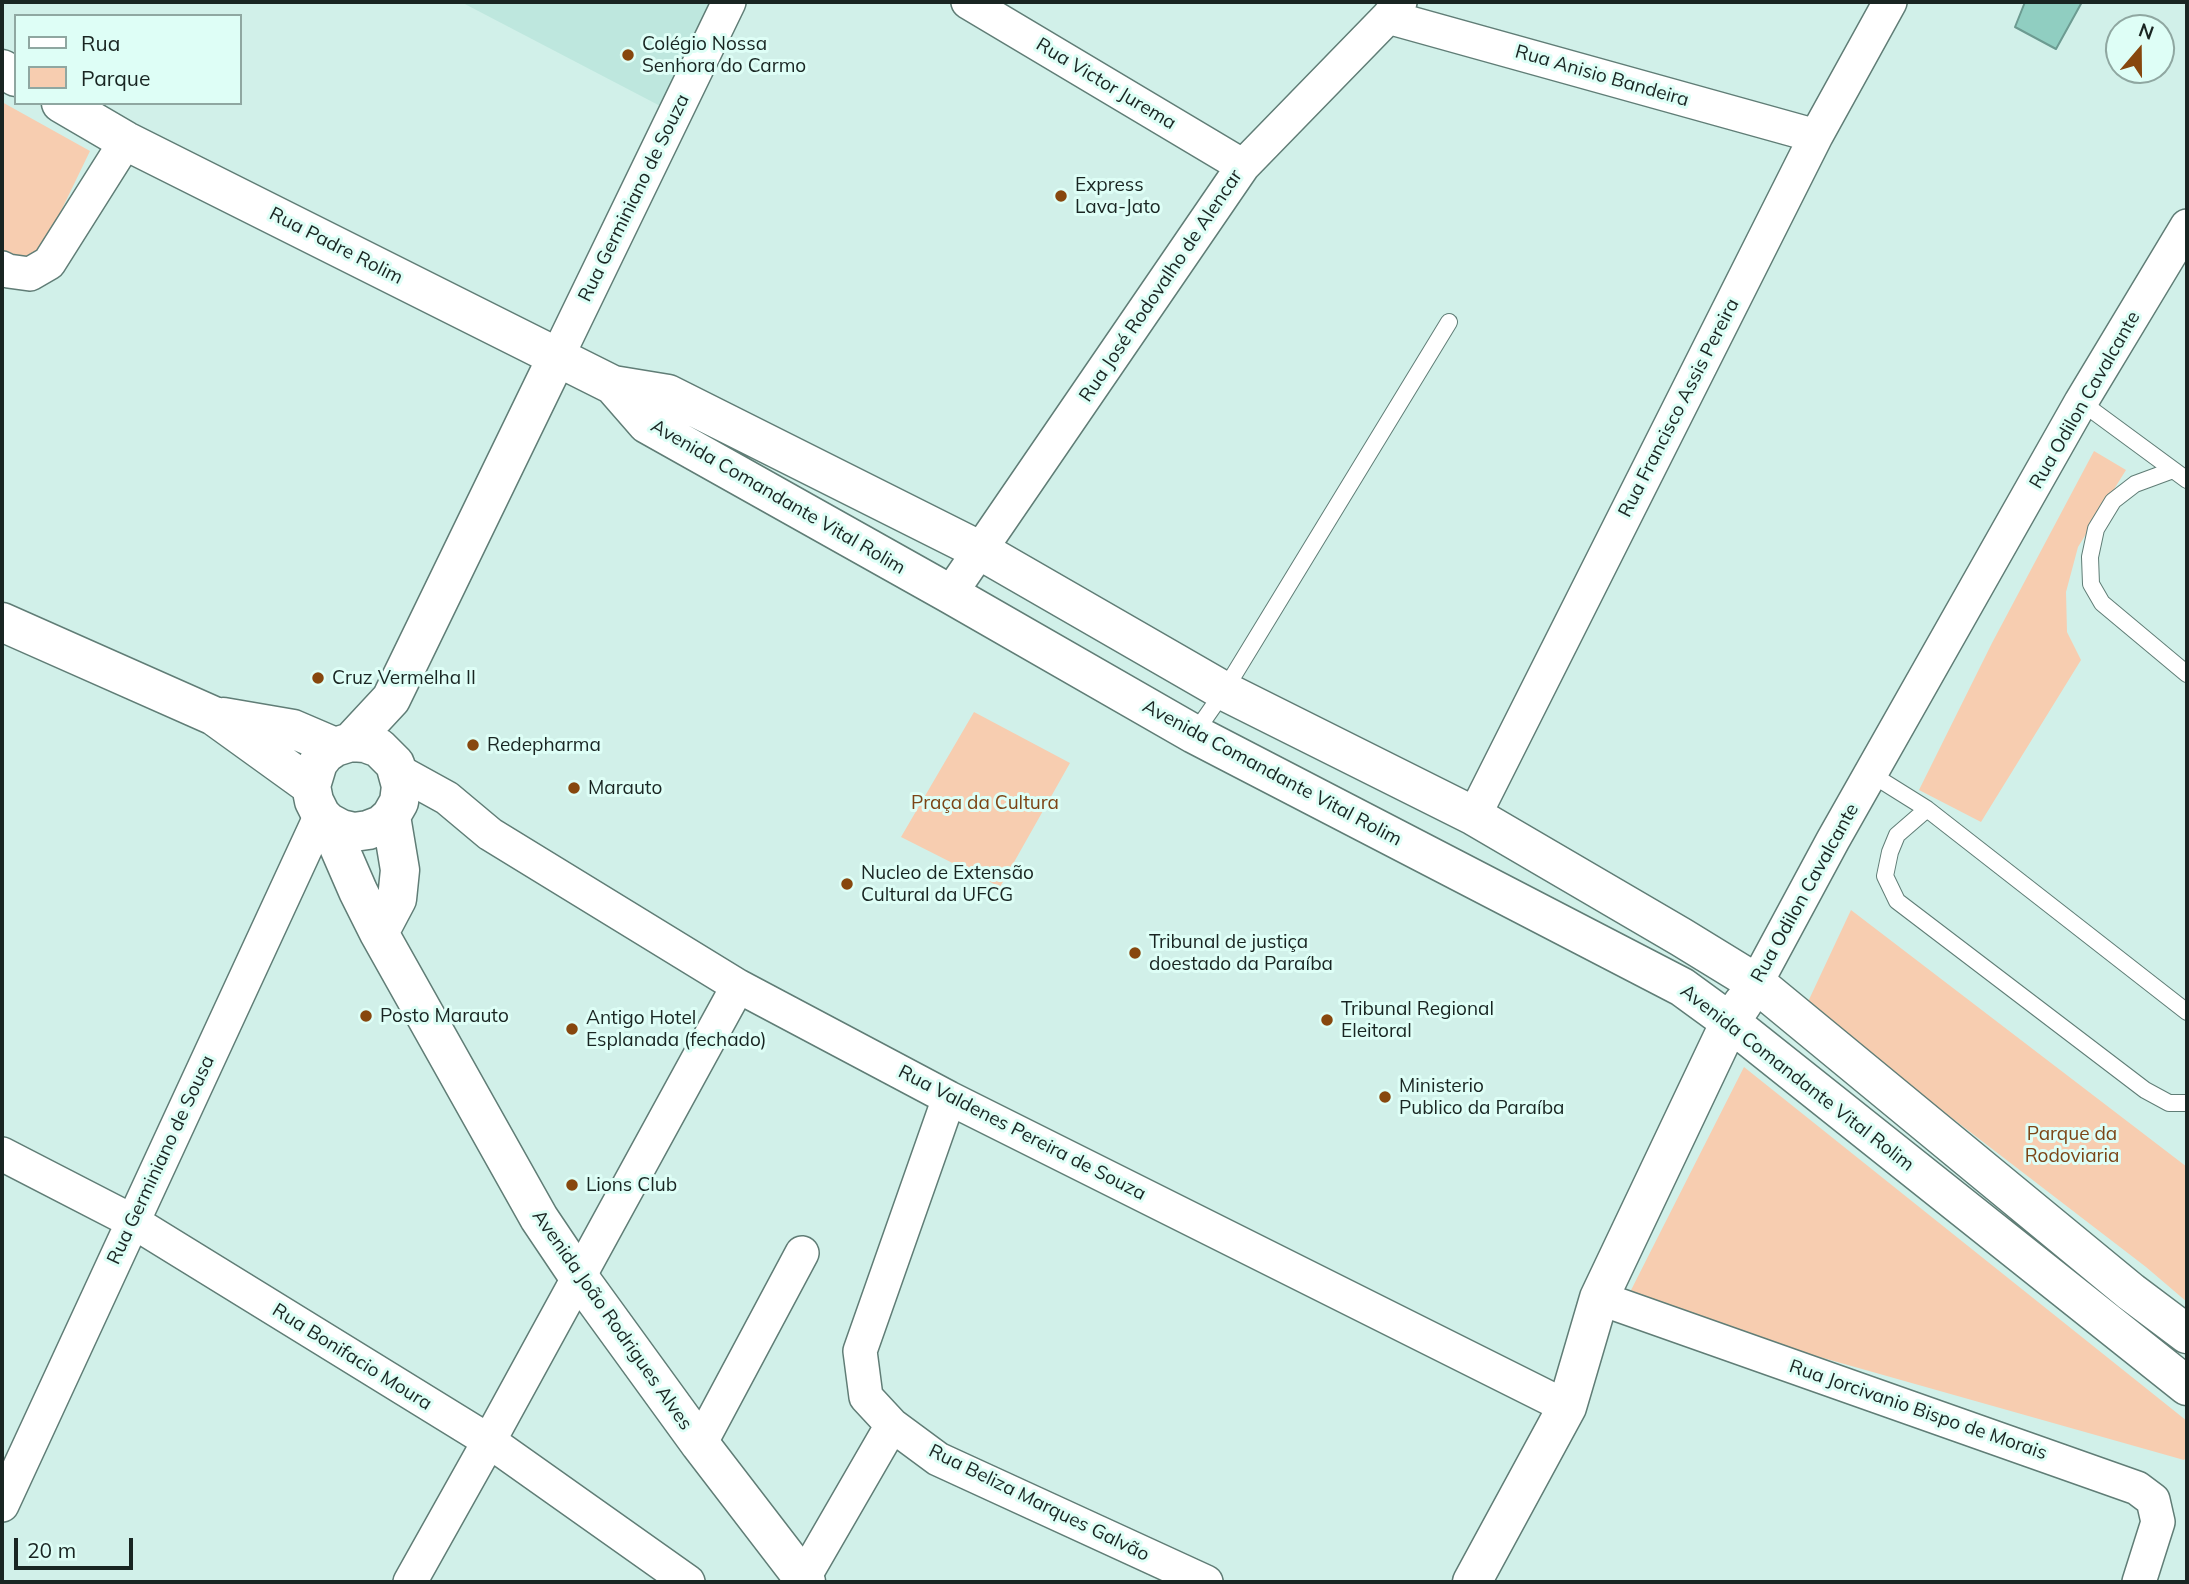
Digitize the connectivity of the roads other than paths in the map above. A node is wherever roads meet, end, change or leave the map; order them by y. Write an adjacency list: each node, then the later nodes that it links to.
1 (729, 2): 12 (street, Rua Germiniano de Souza)
2 (968, 2): 8 (street, Rua Victor Jurema)
3 (1890, 2): 6 (street, Rua Francisco Assis Pereira)
4 (1394, 9): 6 (street, Rua Anisio Bandeira); 8 (street, Rua José Rodovalho de Alencar)
5 (64, 105): 7 (main road, Rua Padre Rolim)
6 (1816, 136): 30 (street, Rua Francisco Assis Pereira)
7 (126, 141): 10 (street); 12 (main road, Rua Padre Rolim)
8 (1243, 166): 17 (street, Rua José Rodovalho de Alencar)
9 (2187, 226): 14 (street, Rua Odilon Cavalcante)
10 (2, 268)
11 (1449, 322): 21 (lane)
12 (557, 356): 13 (main road, Rua Padre Rolim); 22 (main road)
13 (613, 385): 17 (main road, Avenida Comandante Vital Rolim); 18 (main road, Avenida Comandante Vital Rolim)
14 (2081, 402): 15 (lane); 26 (street, Rua Odilon Cavalcante)
15 (2173, 470): 16 (lane); 20 (lane)
16 (2187, 480)
17 (981, 551): 18 (street, Rua José Rodovalho de Alencar); 21 (main road, Avenida Comandante Vital Rolim)
18 (950, 594): 24 (main road, Avenida Comandante Vital Rolim)
19 (2, 622): 23 (main road)
20 (2187, 674)
21 (1224, 691): 24 (lane); 30 (main road, Avenida Comandante Vital Rolim)
22 (391, 699): 25 (main road); 27 (main road)
23 (214, 716): 25 (main road); 28 (main road)
24 (1194, 734): 35 (main road, Avenida Comandante Vital Rolim)
25 (343, 744): 27 (main road); 28 (main road)
26 (1871, 774): 29 (lane); 32 (street, Rua Odilon Cavalcante)
27 (395, 787): 28 (main road); 31 (main road); 33 (street, Rua Valdenes Pereira de Souza)
28 (320, 808): 31 (main road, Avenida João Rodrigues Alves); 39 (street, Rua Germiniano de Sousa)
29 (1927, 809): 34 (lane); 37 (lane)
30 (1474, 816): 32 (main road, Avenida Comandante Vital Rolim)
31 (379, 933): 41 (main road, Avenida João Rodrigues Alves)
32 (1756, 983): 35 (main road, Rua Odilon Cavalcante); 43 (main road, Avenida Comandante Vital Rolim)
33 (738, 986): 36 (street, Rua Valdenes Pereira de Souza); 41 (street)
34 (2187, 1012)
35 (1730, 1021): 42 (main road, Rua Odilon Cavalcante); 44 (main road, Avenida Comandante Vital Rolim)
36 (949, 1098): 45 (street, Rua Valdenes Pereira de Souza); 46 (street, Rua Beliza Marques Galvão)
37 (2187, 1102)
38 (2, 1154): 39 (street, Rua Bonifacio Moura)
39 (132, 1221): 47 (street, Rua Bonifacio Moura); 49 (street, Rua Germiniano de Sousa)
40 (802, 1254): 48 (street)
41 (578, 1276): 47 (street); 48 (main road, Avenida João Rodrigues Alves)
42 (1600, 1298): 45 (main road, Rua Odilon Cavalcante); 55 (street, Rua Jorcivanio Bispo de Morais)
43 (2187, 1334)
44 (2187, 1387)
45 (1567, 1407): 54 (main road, Rua Odilon Cavalcante)
46 (892, 1425): 50 (street); 53 (street, Rua Beliza Marques Galvão)
47 (489, 1441): 51 (street); 52 (street, Rua Bonifacio Moura)
48 (700, 1444): 50 (main road, Avenida João Rodrigues Alves)
49 (2, 1505)
50 (803, 1581)
51 (410, 1582)
52 (688, 1582)
53 (1206, 1582)
54 (1472, 1582)
55 (2139, 1582)

